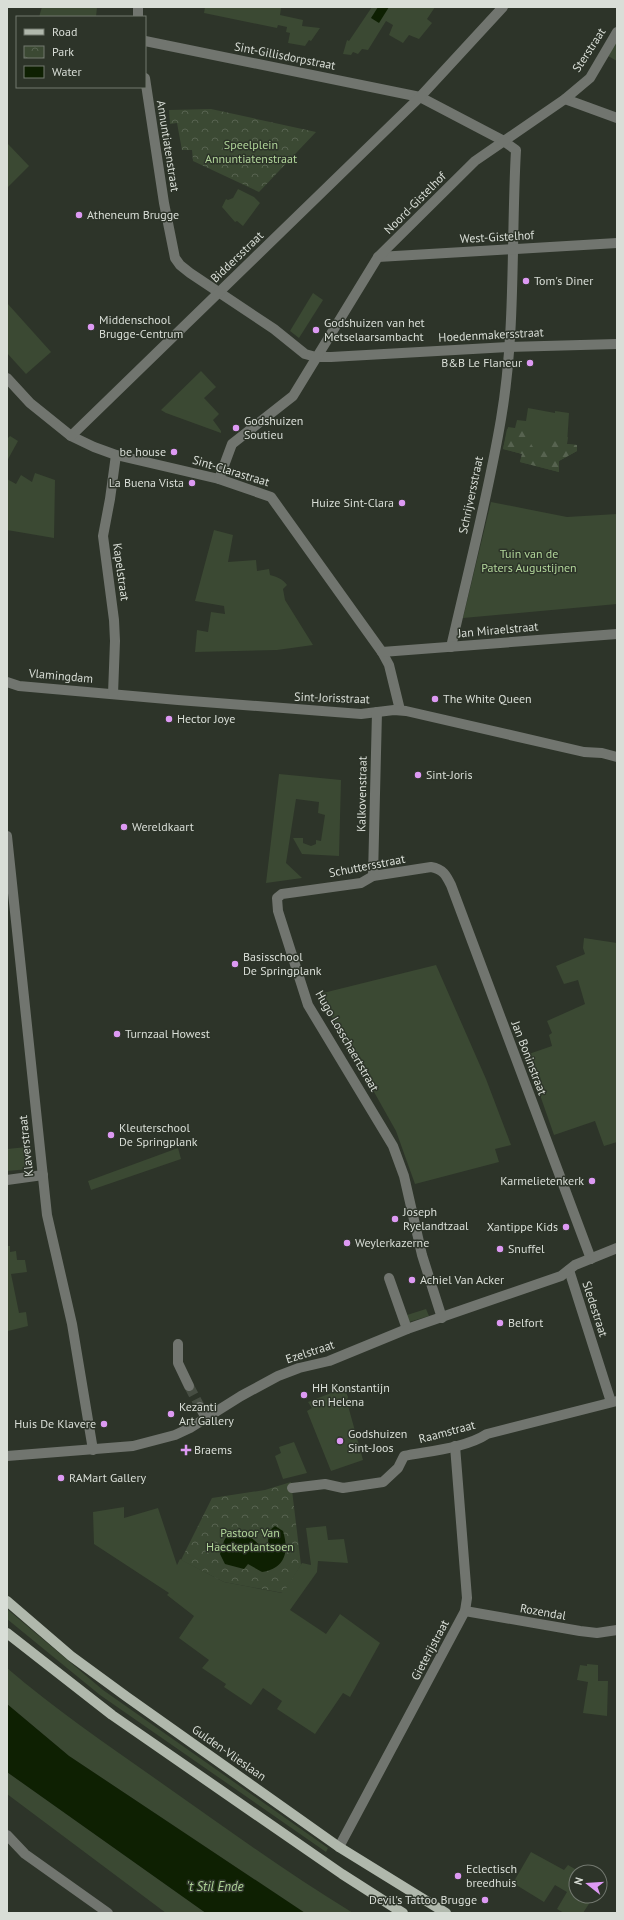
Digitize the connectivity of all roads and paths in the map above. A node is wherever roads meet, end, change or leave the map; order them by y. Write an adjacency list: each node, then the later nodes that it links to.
1 (503, 7): 5 (street, Biddersstraat)
2 (617, 32): 6 (street, Sterstraat)
3 (146, 41): 5 (street, Sint-Gillisdorpstraat)
4 (146, 85): 12 (street, Annuntiatenstraat)
5 (420, 96): 8 (street, Sint-Gillisdorpstraat); 12 (street, Biddersstraat)
6 (565, 98): 7 (street); 8 (street, Noord-Gistelhof)
7 (617, 118)
8 (502, 140): 10 (street, Sint-Gillisdorpstraat); 11 (street, Noord-Gistelhof)
9 (617, 243): 10 (street, West-Gistelhof)
10 (512, 249): 11 (street, West-Gistelhof); 14 (street, Schrijversstraat)
11 (378, 257): 15 (street, Noord-Gistelhof)
12 (219, 293): 15 (street, Hoedenmakersstraat); 17 (street, Biddersstraat)
13 (617, 344): 14 (street, Hoedenmakersstraat)
14 (508, 347): 15 (street, Hoedenmakersstraat); 21 (street, Schrijversstraat)
15 (316, 357): 19 (street, Noord-Gistelhof)
16 (7, 378): 17 (street, Sint-Clarastraat)
17 (71, 436): 18 (street, Sint-Clarastraat)
18 (116, 455): 19 (street, Sint-Clarastraat); 24 (street, Kapelstraat)
19 (219, 479): 22 (street, Sint-Clarastraat)
20 (617, 634): 21 (street, Jan Miraelstraat)
21 (451, 647): 22 (street, Jan Miraelstraat)
22 (382, 652): 25 (street, Sint-Clarastraat)
23 (7, 683): 24 (street, Vlamingdam)
24 (114, 694): 26 (street, Sint-Jorisstraat)
25 (400, 710): 26 (street, Sint-Jorisstraat); 27 (street, Sint-Jorisstraat)
26 (377, 712): 30 (street, Kalkovenstraat)
27 (617, 757)
28 (7, 836): 32 (street, Klaverstraat)
29 (440, 868): 30 (street, Schuttersstraat); 36 (street, Jan Boninstraat)
30 (373, 876): 31 (street, Schuttersstraat)
31 (277, 898): 39 (street, Hugo Losschaertstraat)
32 (12, 943): 33 (street, Klaverstraat)
33 (43, 1175): 34 (street); 47 (street, Klaverstraat)
34 (7, 1180)
35 (617, 1248): 36 (street, Ezelstraat)
36 (591, 1258): 37 (street, Ezelstraat)
37 (569, 1270): 39 (street, Ezelstraat); 43 (street, Sledestraat)
38 (389, 1278): 40 (street)
39 (442, 1318): 40 (street, Ezelstraat)
40 (407, 1329): 45 (street, Ezelstraat)
41 (178, 1344): 42 (street)
42 (189, 1386)
43 (614, 1401): 46 (street, Raamstraat)
44 (200, 1406): 45 (street)
45 (206, 1418): 47 (street, Ezelstraat)
46 (454, 1446): 49 (street, Raamstraat); 51 (street, Gieterijstraat)
47 (93, 1450): 48 (street, Ezelstraat)
48 (7, 1456)
49 (292, 1488)
50 (7, 1601): 55 (main road, Gulden-Vlieslaan)
51 (465, 1611): 52 (street, Rozendal); 55 (street, Gieterijstraat)
52 (617, 1630)
53 (7, 1633): 57 (main road)
54 (7, 1835): 56 (street)
55 (338, 1847): 58 (main road, Gulden-Vlieslaan)
56 (108, 1913)
57 (403, 1913)
58 (446, 1913)

